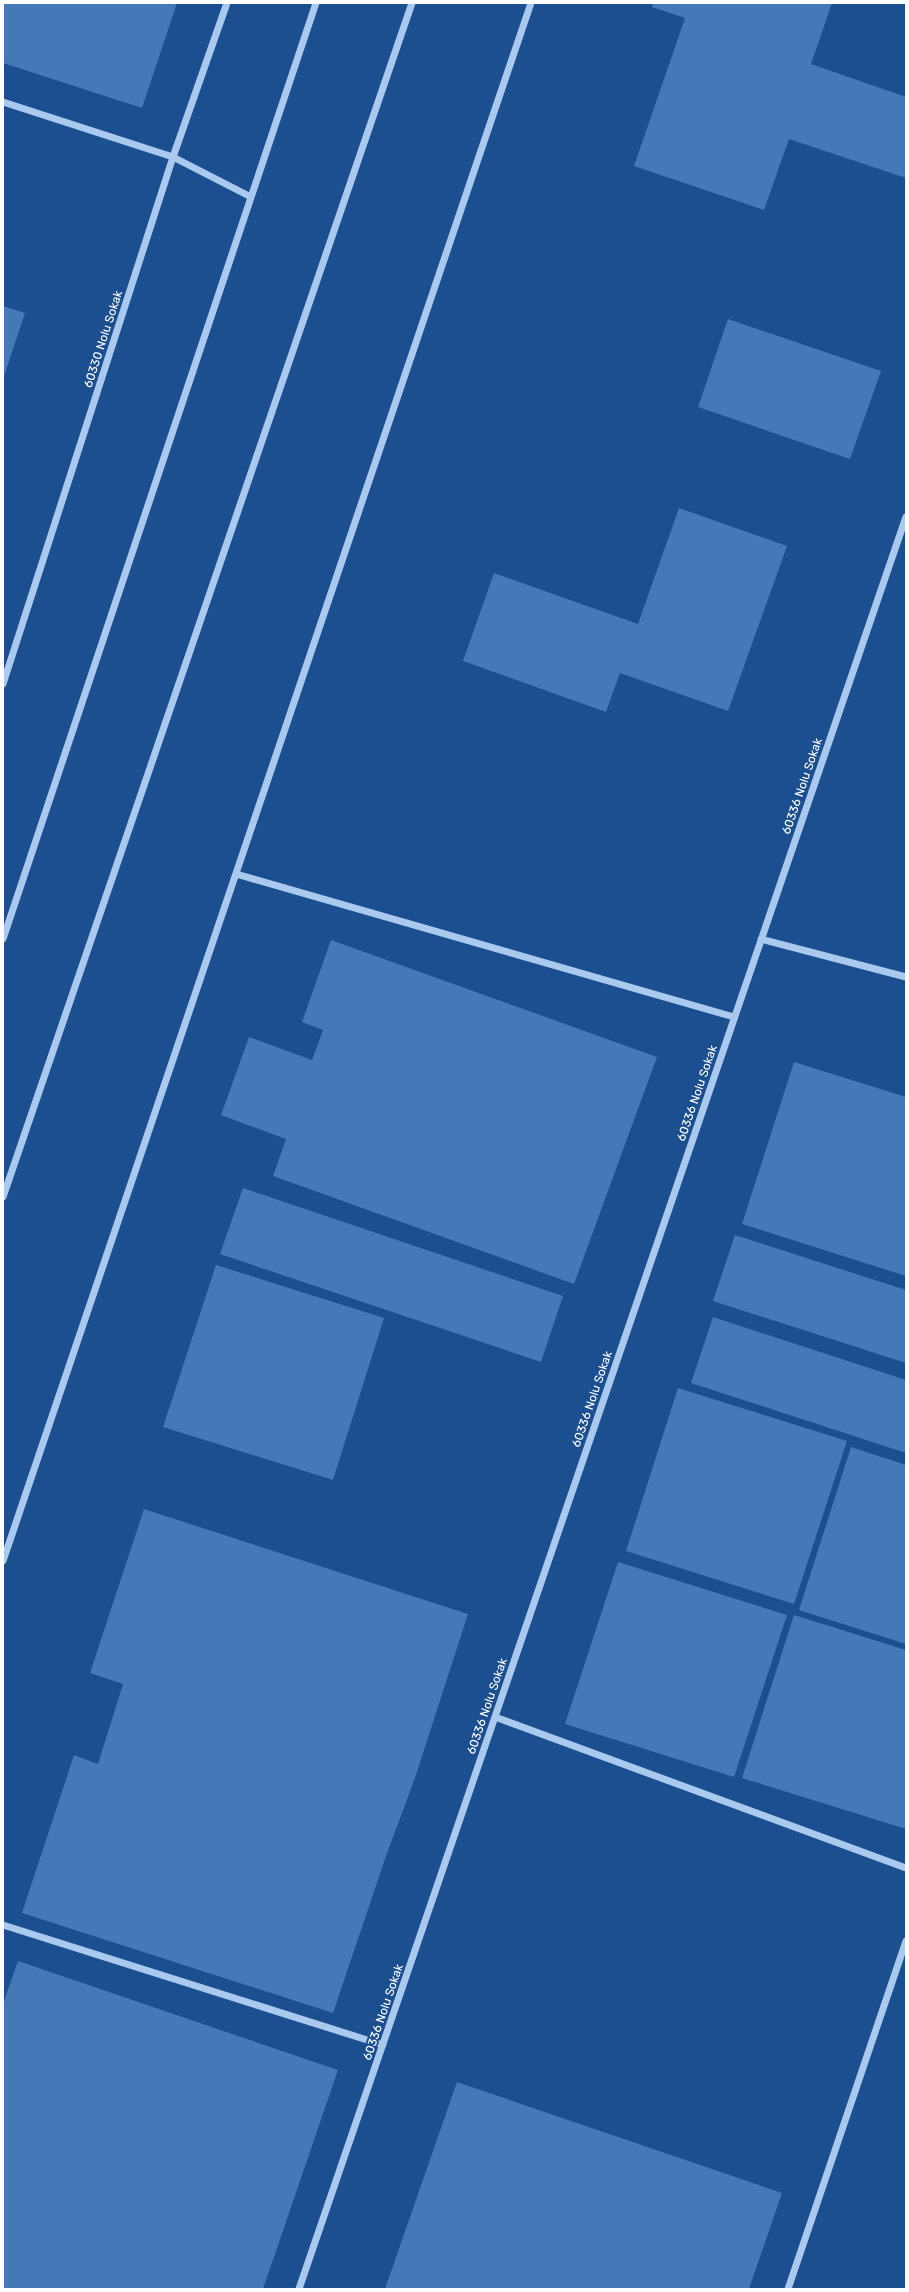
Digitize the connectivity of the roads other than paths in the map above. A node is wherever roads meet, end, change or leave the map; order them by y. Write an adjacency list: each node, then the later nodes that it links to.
1 (227, 3): 6 (street, 60330 Nolu Sokak)
2 (316, 3): 7 (street)
3 (412, 3): 15 (street)
4 (532, 3): 10 (street)
5 (3, 102): 6 (street)
6 (173, 157): 7 (street); 9 (street, 60330 Nolu Sokak)
7 (251, 198): 11 (street)
8 (906, 517): 12 (street, 60336 Nolu Sokak)
9 (3, 684)
10 (236, 874): 14 (street); 16 (street)
11 (3, 938)
12 (762, 939): 13 (street); 14 (street, 60336 Nolu Sokak)
13 (906, 977)
14 (734, 1017): 17 (street, 60336 Nolu Sokak)
15 (3, 1197)
16 (3, 1561)
17 (495, 1718): 18 (street); 21 (street, 60336 Nolu Sokak)
18 (906, 1868)
19 (3, 1925): 21 (street)
20 (906, 1941): 23 (street)
21 (383, 2045): 22 (street, 60336 Nolu Sokak)
22 (300, 2289)
23 (788, 2289)

